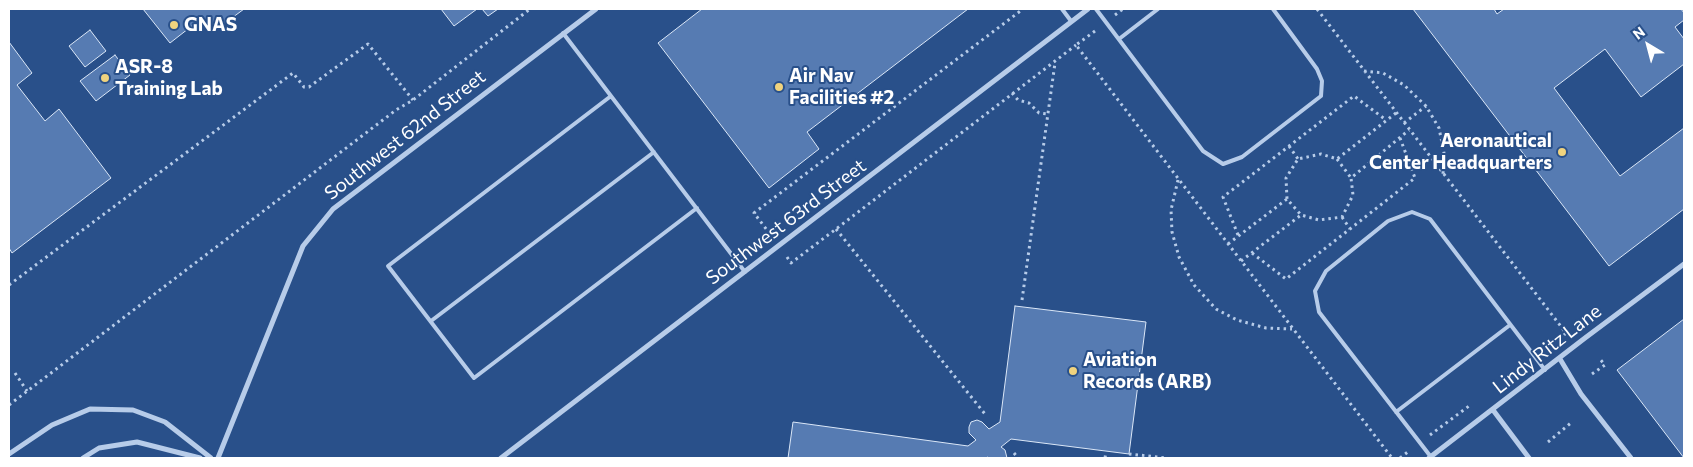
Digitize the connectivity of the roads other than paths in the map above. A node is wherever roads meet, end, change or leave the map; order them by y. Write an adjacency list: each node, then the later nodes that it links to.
1 (596, 9): 8 (street, Southwest 62nd Street)
2 (1062, 9): 7 (lane)
3 (1088, 9): 7 (street, Southwest 63rd Street)
4 (1096, 9): 9 (lane)
5 (1158, 9): 9 (lane)
6 (1273, 9): 9 (lane)
7 (1072, 22): 14 (street, Southwest 63rd Street)
8 (563, 33): 10 (lane); 25 (street, Southwest 62nd Street)
9 (1119, 39)
10 (611, 96): 11 (lane); 15 (lane)
11 (654, 152): 12 (lane); 15 (lane)
12 (697, 208): 14 (lane); 15 (lane)
13 (1684, 264): 17 (street, Lindy Ritz Lane)
14 (746, 272): 26 (street, Southwest 63rd Street)
15 (431, 322)
16 (1510, 325): 18 (lane); 20 (lane); 20 (lane)
17 (1560, 359): 18 (street, Lindy Ritz Lane); 29 (street)
18 (1545, 370): 19 (street, Lindy Ritz Lane)
19 (1493, 410): 27 (street, Lindy Ritz Lane); 28 (street)
20 (1396, 412): 27 (lane)
21 (9, 454): 24 (street)
22 (83, 458): 23 (street)
23 (200, 458)
24 (211, 458)
25 (218, 458)
26 (501, 458)
27 (1430, 458)
28 (1529, 458)
29 (1631, 458)

